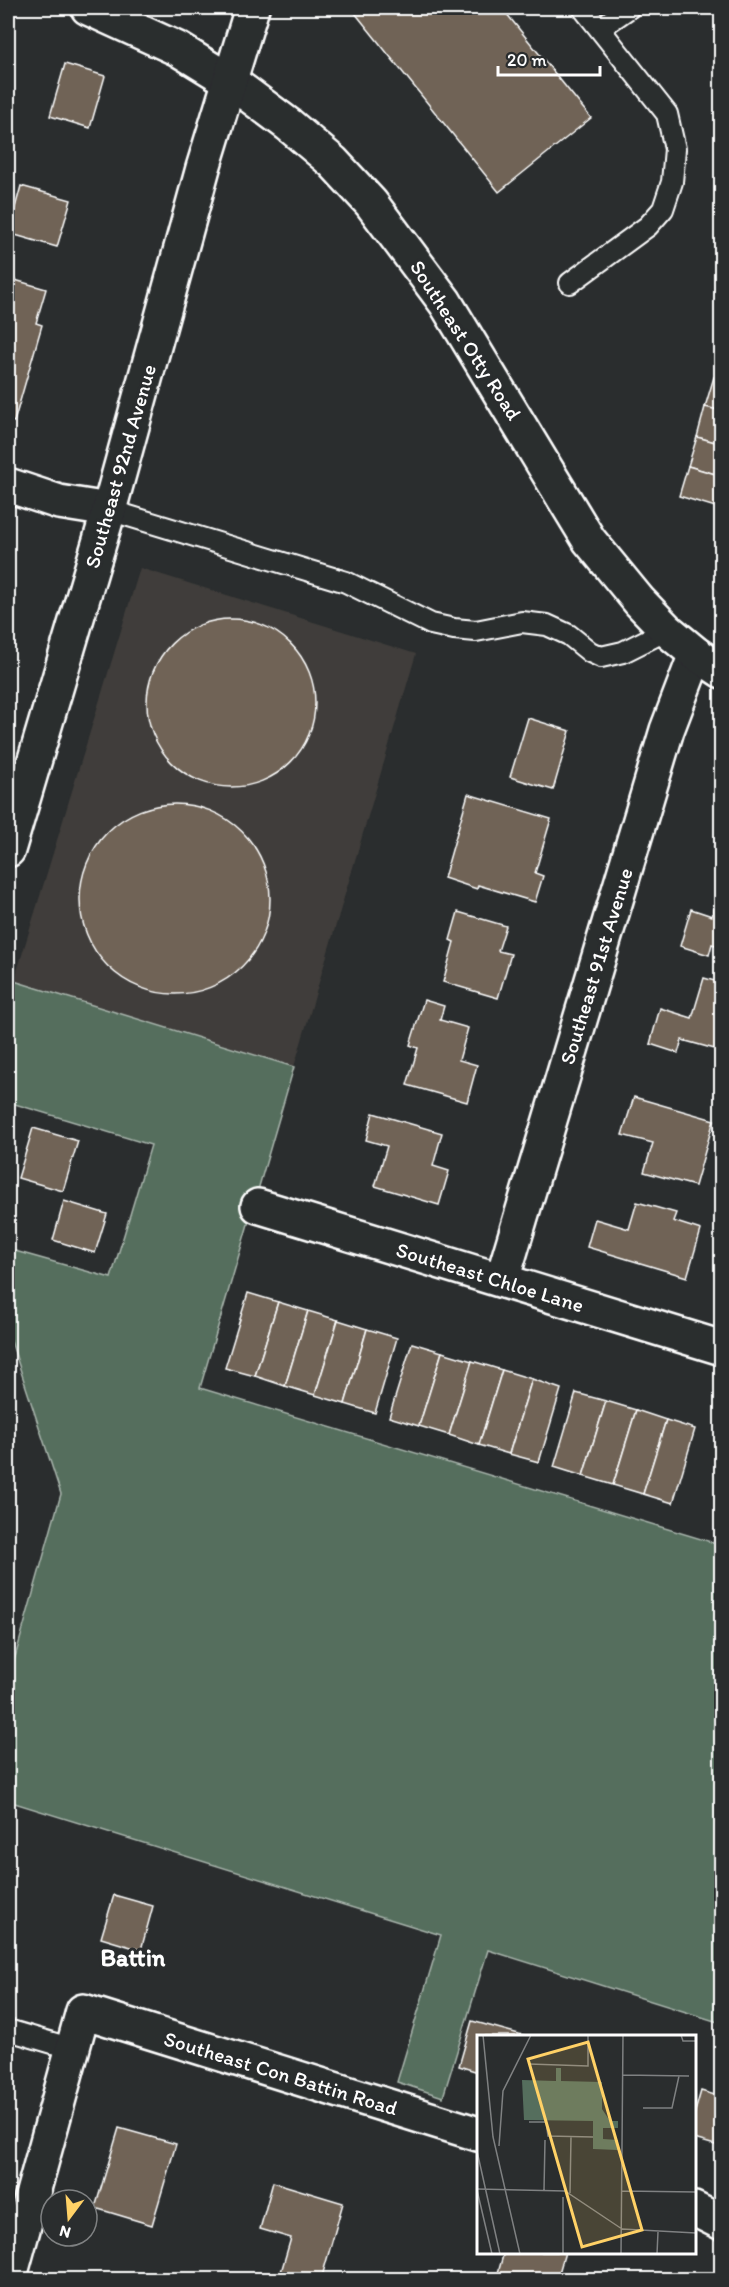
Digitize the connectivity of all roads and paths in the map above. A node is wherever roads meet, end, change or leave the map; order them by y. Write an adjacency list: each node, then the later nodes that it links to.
1 (88, 8): 6 (street, Southeast Otty Road)
2 (252, 8): 6 (street, Southeast 92nd Avenue)
3 (583, 8): 5 (lane)
4 (629, 8): 5 (lane)
5 (600, 28): 7 (lane)
6 (230, 81): 9 (street, Southeast 92nd Avenue); 10 (street, Southeast Otty Road)
7 (570, 283)
8 (8, 485): 9 (street)
9 (109, 510): 10 (lane); 12 (street, Southeast 92nd Avenue)
10 (668, 630): 11 (street, Southeast Otty Road)
11 (709, 663): 14 (street, Southeast 91st Avenue)
12 (8, 850)
13 (258, 1206): 14 (street, Southeast Chloe Lane)
14 (502, 1280): 15 (street, Southeast Chloe Lane)
15 (722, 1348)
16 (8, 2030): 17 (lane)
17 (73, 2049): 18 (street, Southeast Con Battin Road); 21 (street)
18 (477, 2134)
19 (696, 2210): 20 (street)
20 (722, 2223)
21 (9, 2280)

